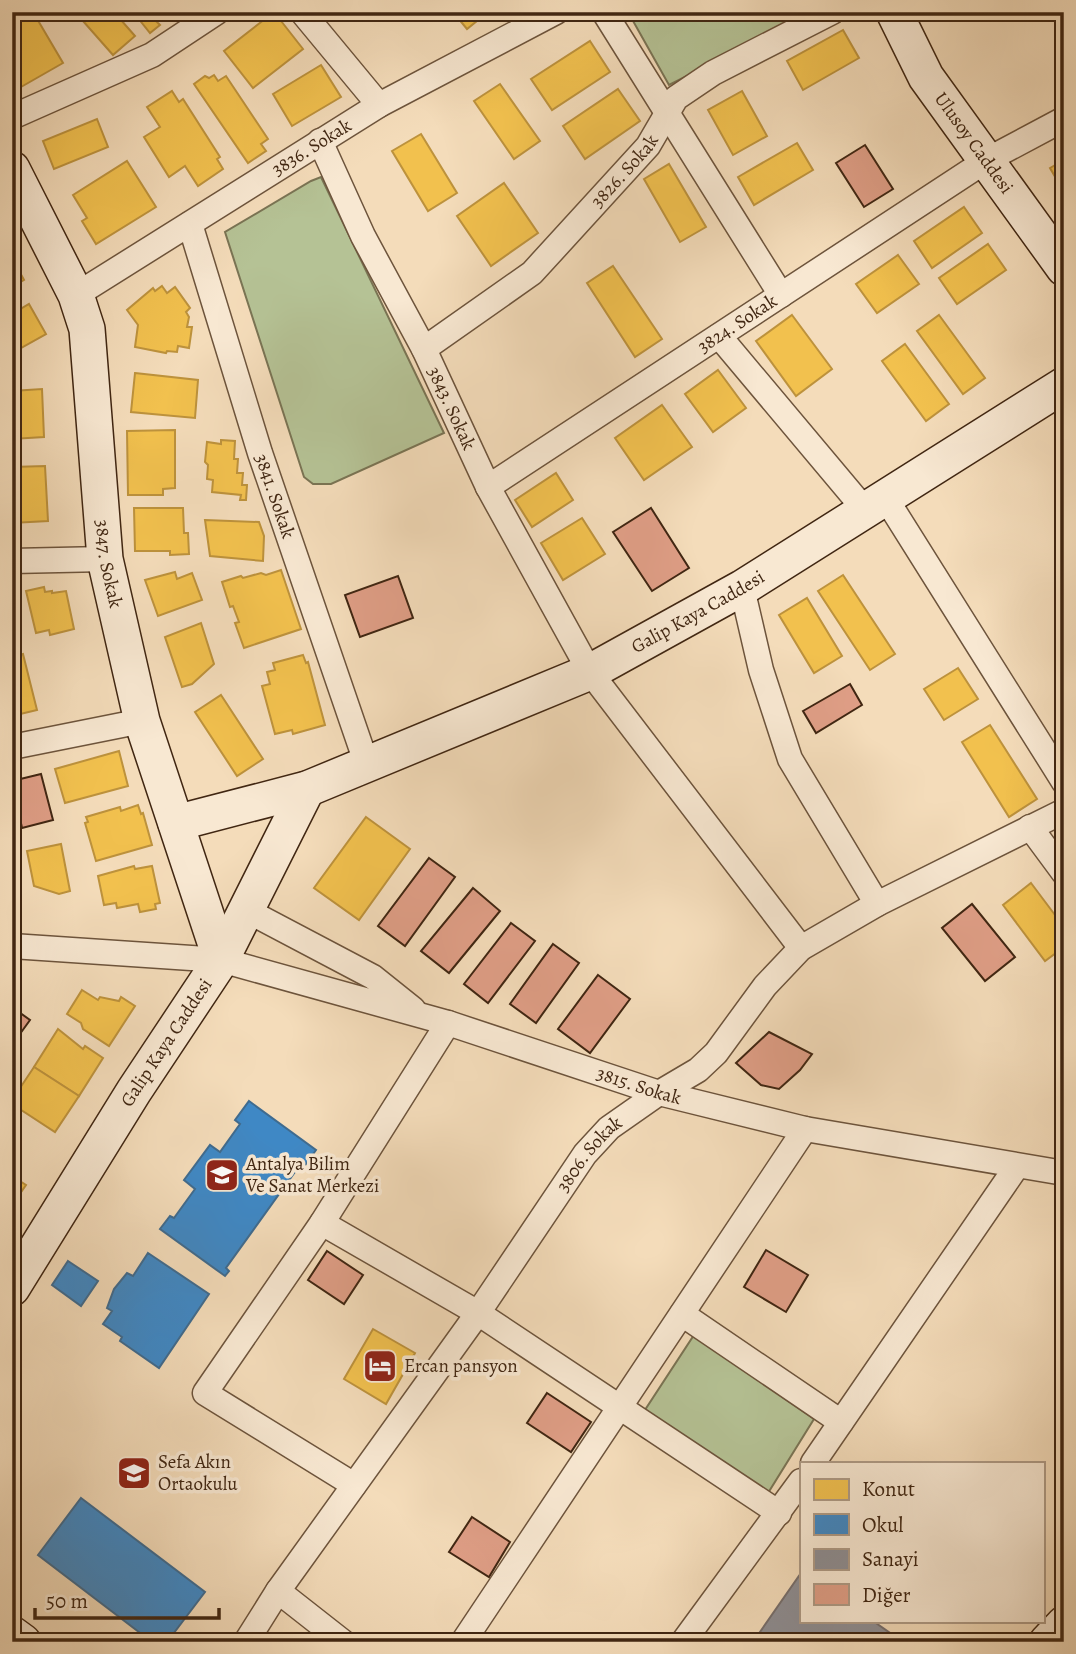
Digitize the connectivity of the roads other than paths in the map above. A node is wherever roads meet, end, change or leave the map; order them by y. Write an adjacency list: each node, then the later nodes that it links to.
1 (217, 12): 9 (street)
2 (302, 12): 7 (street)
3 (556, 12): 7 (street, 3836. Sokak)
4 (604, 12): 8 (street)
5 (832, 12): 8 (street, 3826. Sokak)
6 (894, 12): 12 (street, Ulusoy Caddesi)
7 (379, 105): 11 (street, 3836. Sokak)
8 (667, 113): 17 (street); 19 (street, 3826. Sokak)
9 (12, 117)
10 (1064, 119): 12 (street, 3824. Sokak)
11 (320, 141): 14 (street, 3836. Sokak); 19 (street, 3843. Sokak)
12 (987, 160): 15 (street, Ulusoy Caddesi); 17 (street, 3824. Sokak)
13 (12, 169): 16 (street, 3847. Sokak)
14 (190, 224): 16 (street, 3836. Sokak); 29 (street, 3841. Sokak)
15 (1064, 268)
16 (76, 295): 23 (street, 3847. Sokak)
17 (782, 295): 18 (street, 3824. Sokak)
18 (719, 336): 21 (street, 3824. Sokak); 22 (street)
19 (424, 349): 21 (street, 3843. Sokak)
20 (1064, 385): 22 (street, Galip Kaya Caddesi)
21 (488, 487): 26 (street, 3843. Sokak)
22 (875, 504): 25 (street, Galip Kaya Caddesi); 30 (street)
23 (105, 559): 24 (street); 27 (street, 3847. Sokak)
24 (12, 561)
25 (741, 588): 26 (street, Galip Kaya Caddesi); 36 (street)
26 (590, 673): 29 (street, Galip Kaya Caddesi); 39 (street, 3843. Sokak)
27 (142, 721): 28 (street); 33 (street, 3847. Sokak)
28 (12, 747)
29 (367, 765): 31 (street, Galip Kaya Caddesi)
30 (1064, 782)
31 (307, 789): 33 (street, Galip Kaya Caddesi); 37 (street, Galip Kaya Caddesi)
32 (1064, 811): 34 (street, 3806. Sokak)
33 (176, 823): 40 (street, 3847. Sokak)
34 (1030, 827): 35 (street); 36 (street, 3806. Sokak)
35 (1064, 873)
36 (877, 904): 39 (street, 3806. Sokak)
37 (247, 910): 40 (street, Galip Kaya Caddesi); 41 (street)
38 (12, 946): 40 (street, 3815. Sokak)
39 (801, 948): 43 (street, 3806. Sokak)
40 (221, 960): 41 (street, 3815. Sokak); 48 (street, Galip Kaya Caddesi)
41 (422, 1016): 42 (street, 3815. Sokak)
42 (448, 1023): 43 (street, 3815. Sokak); 47 (street)
43 (659, 1093): 44 (street, 3815. Sokak); 49 (street, 3806. Sokak)
44 (805, 1129): 45 (street, 3815. Sokak); 50 (street)
45 (1017, 1166): 46 (street, 3815. Sokak); 52 (street)
46 (1064, 1173)
47 (322, 1223): 49 (street); 55 (street)
48 (12, 1288)
49 (478, 1313): 51 (street); 55 (street, 3806. Sokak)
50 (682, 1314): 51 (street); 52 (street)
51 (620, 1408): 56 (street); 63 (street)
52 (841, 1422): 53 (street)
53 (814, 1462)
54 (800, 1482): 56 (street)
55 (354, 1485): 57 (street, 3806. Sokak)
56 (779, 1513): 64 (street)
57 (278, 1591): 61 (street, 3806. Sokak); 62 (street)
58 (1064, 1623): 65 (street)
59 (12, 1634): 60 (street)
60 (23, 1642)
61 (246, 1642)
62 (343, 1642)
63 (464, 1642)
64 (683, 1642)
65 (1047, 1642)

